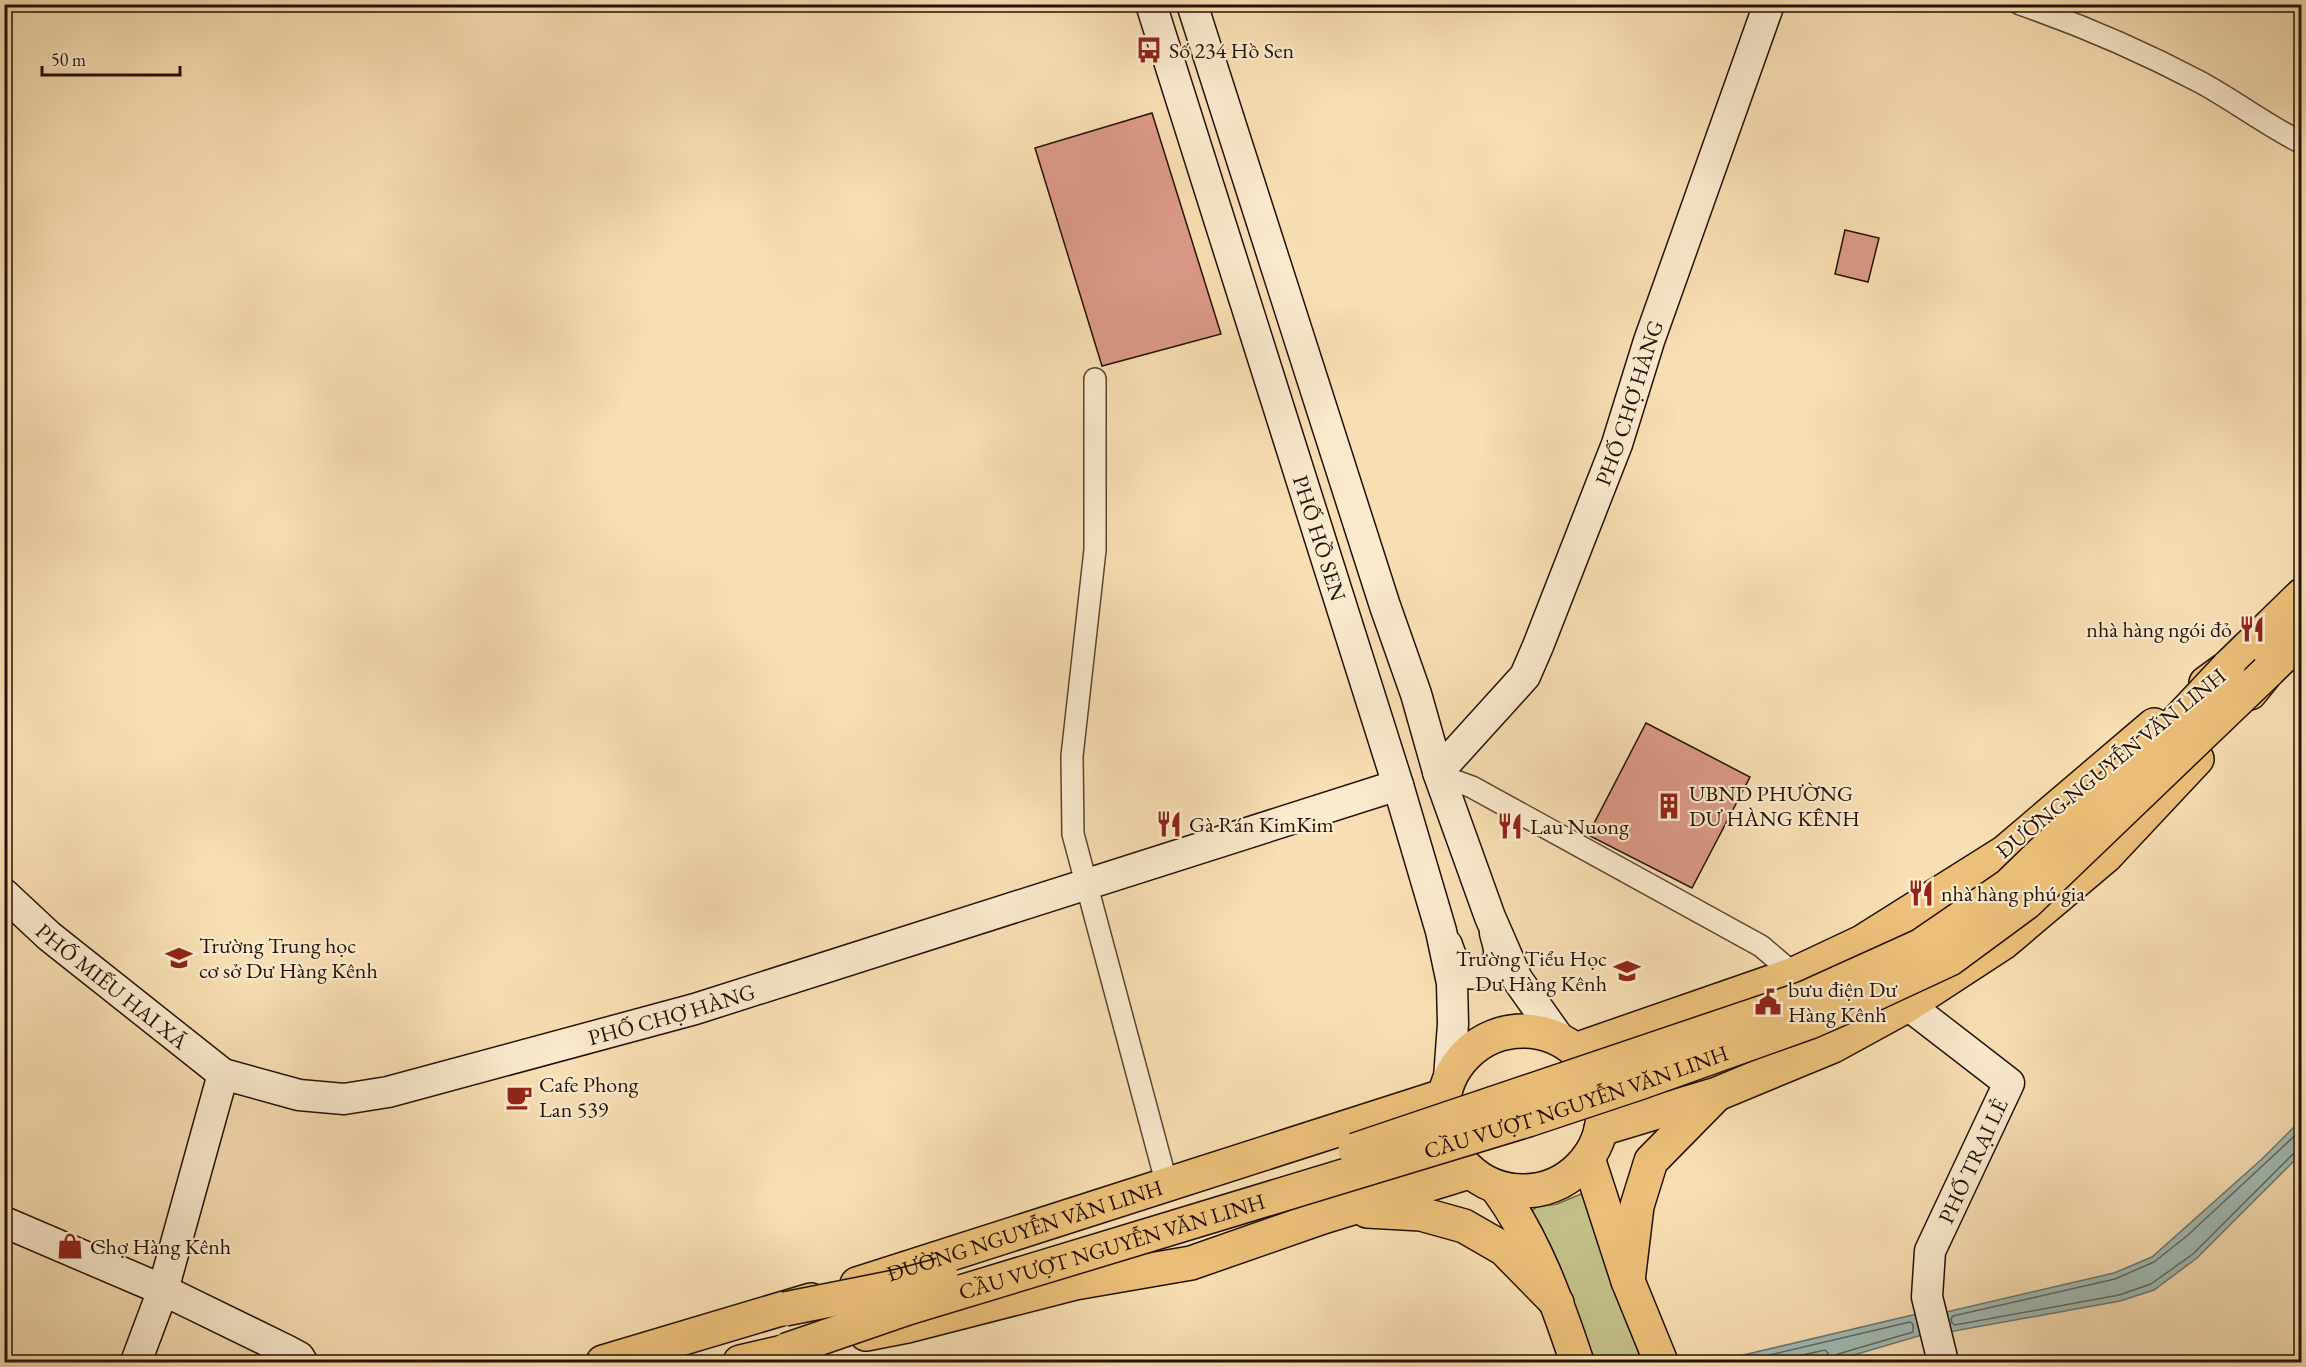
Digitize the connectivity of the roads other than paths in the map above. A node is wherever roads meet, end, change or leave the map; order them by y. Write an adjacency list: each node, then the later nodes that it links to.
1 (1151, 4): 12 (street, PHỐ HỒ SEN)
2 (1192, 4): 11 (street, PHỐ HỒ SEN)
3 (1769, 4): 11 (street, PHỐ CHỢ HÀNG)
4 (2020, 4): 5 (street)
5 (2301, 143)
6 (1095, 379): 13 (street)
7 (2301, 595): 9 (main road, ĐƯỜNG NGUYỄN VĂN LINH)
8 (2301, 638): 10 (main road, ĐƯỜNG NGUYỄN VĂN LINH)
9 (2228, 667): 17 (main road, ĐƯỜNG NGUYỄN VĂN LINH); 36 (main road, CẦU VƯỢT NGUYỄN VĂN LINH, bridge)
10 (2267, 672): 19 (main road, ĐƯỜNG NGUYỄN VĂN LINH); 37 (main road, CẦU VƯỢT NGUYỄN VĂN LINH, bridge)
11 (1438, 774): 15 (street, PHỐ HỒ SEN); 17 (street)
12 (1398, 785): 13 (street, PHỐ CHỢ HÀNG); 16 (street, PHỐ HỒ SEN)
13 (1087, 883): 21 (street, PHỐ CHỢ HÀNG); 29 (street)
14 (4, 894): 21 (street, PHỐ MIẾU HAI XÃ)
15 (1490, 917): 16 (street); 20 (street, PHỐ HỒ SEN)
16 (1441, 932): 23 (street, PHỐ HỒ SEN)
17 (1794, 974): 18 (main road, ĐƯỜNG NGUYỄN VĂN LINH)
18 (1715, 1002): 20 (main road, ĐƯỜNG NGUYỄN VĂN LINH); 22 (main road)
19 (1908, 1005): 22 (main road, ĐƯỜNG NGUYỄN VĂN LINH); 44 (street, PHỐ TRẠI LẺ)
20 (1568, 1045): 23 (main road); 25 (main road)
21 (224, 1074): 34 (street)
22 (1749, 1080): 24 (main road, ĐƯỜNG NGUYỄN VĂN LINH)
23 (1446, 1087): 26 (main road, ĐƯỜNG NGUYỄN VĂN LINH); 28 (main road)
24 (1717, 1094): 25 (main road, ĐƯỜNG NGUYỄN VĂN LINH); 33 (main road)
25 (1601, 1129): 27 (main road)
26 (1288, 1147): 29 (main road, ĐƯỜNG NGUYỄN VĂN LINH); 31 (main road)
27 (1588, 1158): 30 (main road); 33 (main road)
28 (1469, 1172): 30 (main road); 31 (main road)
29 (1167, 1185): 36 (main road, ĐƯỜNG NGUYỄN VĂN LINH)
30 (1497, 1188): 35 (main road)
31 (1335, 1214): 35 (main road); 37 (main road)
32 (4, 1222): 34 (street)
33 (1628, 1281): 43 (main road)
34 (163, 1290): 38 (street); 39 (street)
35 (1557, 1304): 42 (main road)
36 (785, 1309): 40 (main road, ĐƯỜNG NGUYỄN VĂN LINH)
37 (786, 1350): 41 (main road)
38 (136, 1362)
39 (302, 1362)
40 (603, 1362)
41 (740, 1362)
42 (1577, 1362)
43 (1661, 1362)
44 (1943, 1362)

